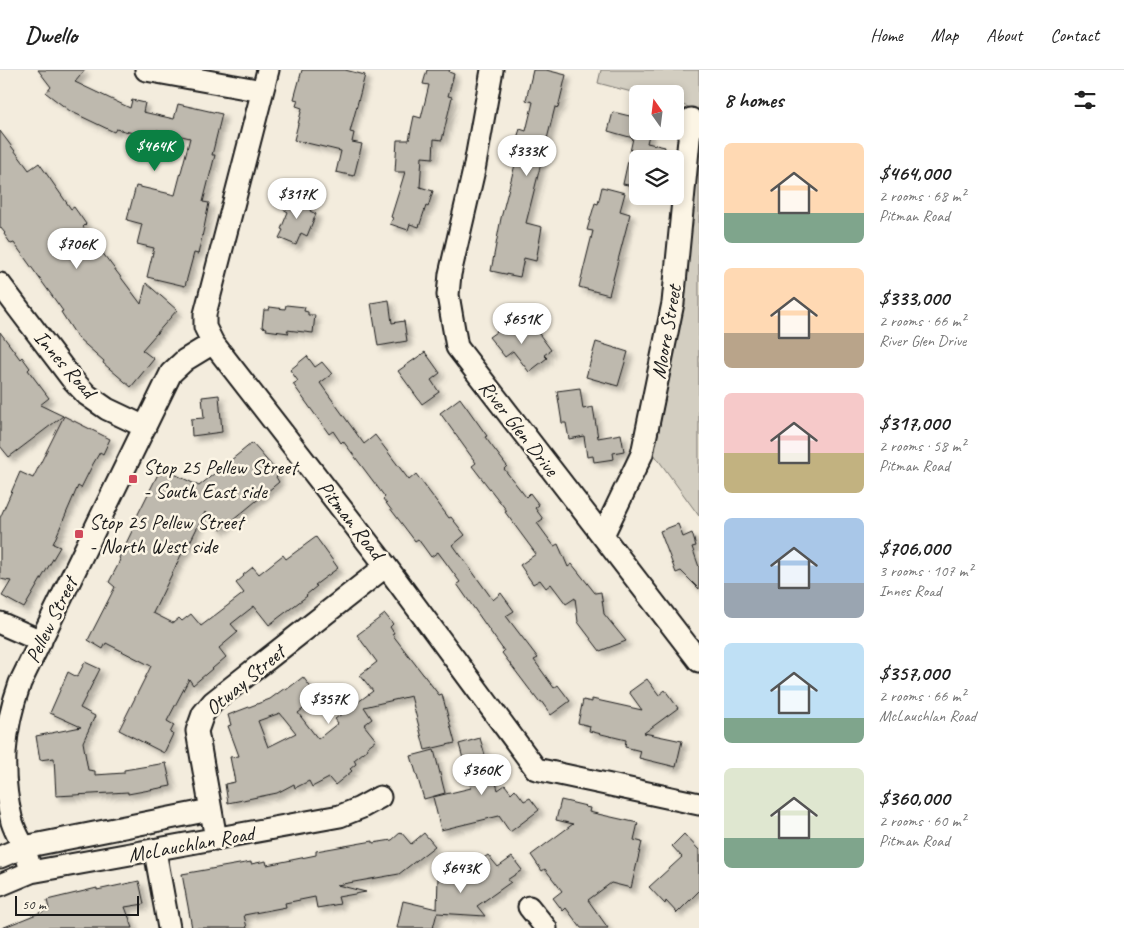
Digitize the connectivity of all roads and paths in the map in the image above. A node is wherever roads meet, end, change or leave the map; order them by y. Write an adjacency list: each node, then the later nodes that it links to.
1 (146, 70): 4 (street)
2 (268, 70): 4 (street, Pitman Road)
3 (492, 70): 9 (street, River Glen Drive)
4 (262, 91): 7 (street, Pitman Road)
5 (691, 119): 9 (street, Moore Street)
6 (0, 284): 8 (street, Innes Road)
7 (213, 343): 8 (street, Pellew Street); 10 (street, Pitman Road)
8 (144, 427): 12 (street, Pellew Street)
9 (603, 535): 13 (street, River Glen Drive)
10 (386, 566): 15 (street, Pitman Road); 16 (street, Otway Street)
11 (0, 623): 12 (street)
12 (41, 641): 18 (street, Pellew Street)
13 (699, 661)
14 (380, 797): 17 (street, McLauchlan Road)
15 (699, 804)
16 (210, 810): 17 (street, Otway Street); 18 (street, McLauchlan Road)
17 (216, 839): 19 (street, McLauchlan Road)
18 (24, 847): 20 (street, McLauchlan Road); 21 (street, Pellew Street)
19 (155, 851): 21 (street, McLauchlan Road); 24 (street)
20 (0, 857)
21 (31, 872): 22 (street, McLauchlan Road)
22 (0, 885)
23 (528, 907): 25 (street)
24 (170, 928)
25 (546, 928)

